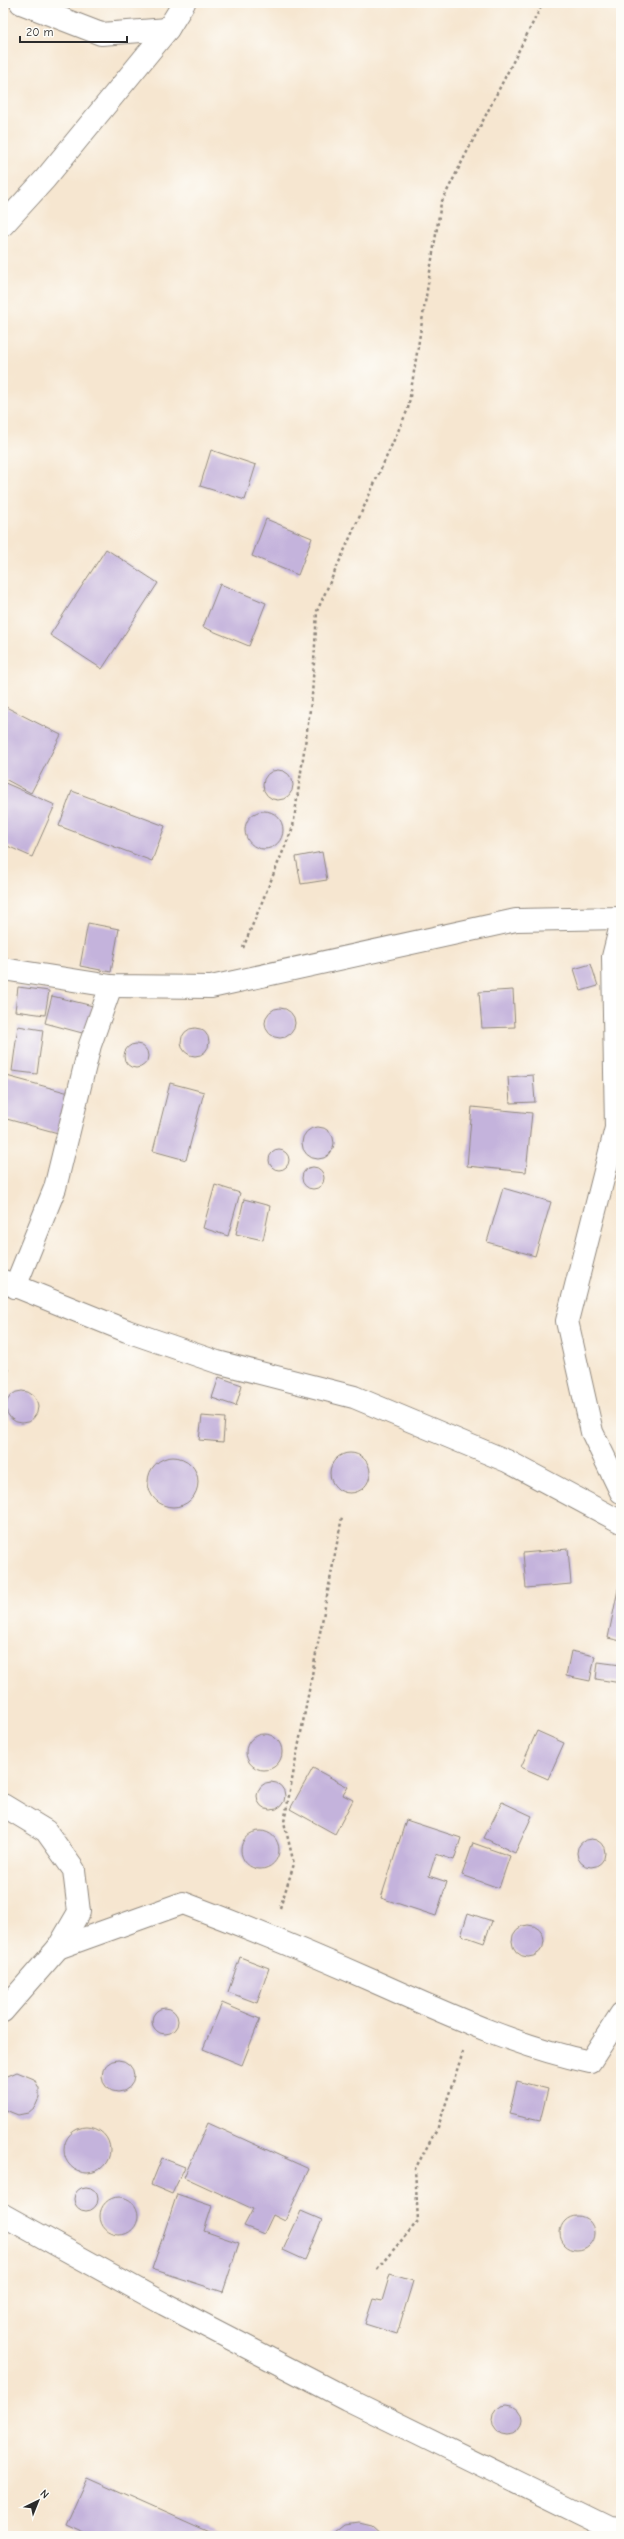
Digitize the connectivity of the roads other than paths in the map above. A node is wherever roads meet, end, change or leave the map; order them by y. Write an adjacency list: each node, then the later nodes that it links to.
1 (21, 3): 3 (street)
2 (184, 3): 3 (street)
3 (168, 29): 4 (street)
4 (3, 225)
5 (621, 918): 8 (street)
6 (621, 925): 10 (street)
7 (3, 969): 8 (street)
8 (112, 986): 9 (street)
9 (9, 1284): 11 (street)
10 (621, 1492)
11 (621, 1522)
12 (3, 1805): 13 (street)
13 (58, 1948): 14 (street); 15 (street)
14 (3, 2011)
15 (621, 2014)
16 (3, 2215): 17 (street)
17 (621, 2529)

